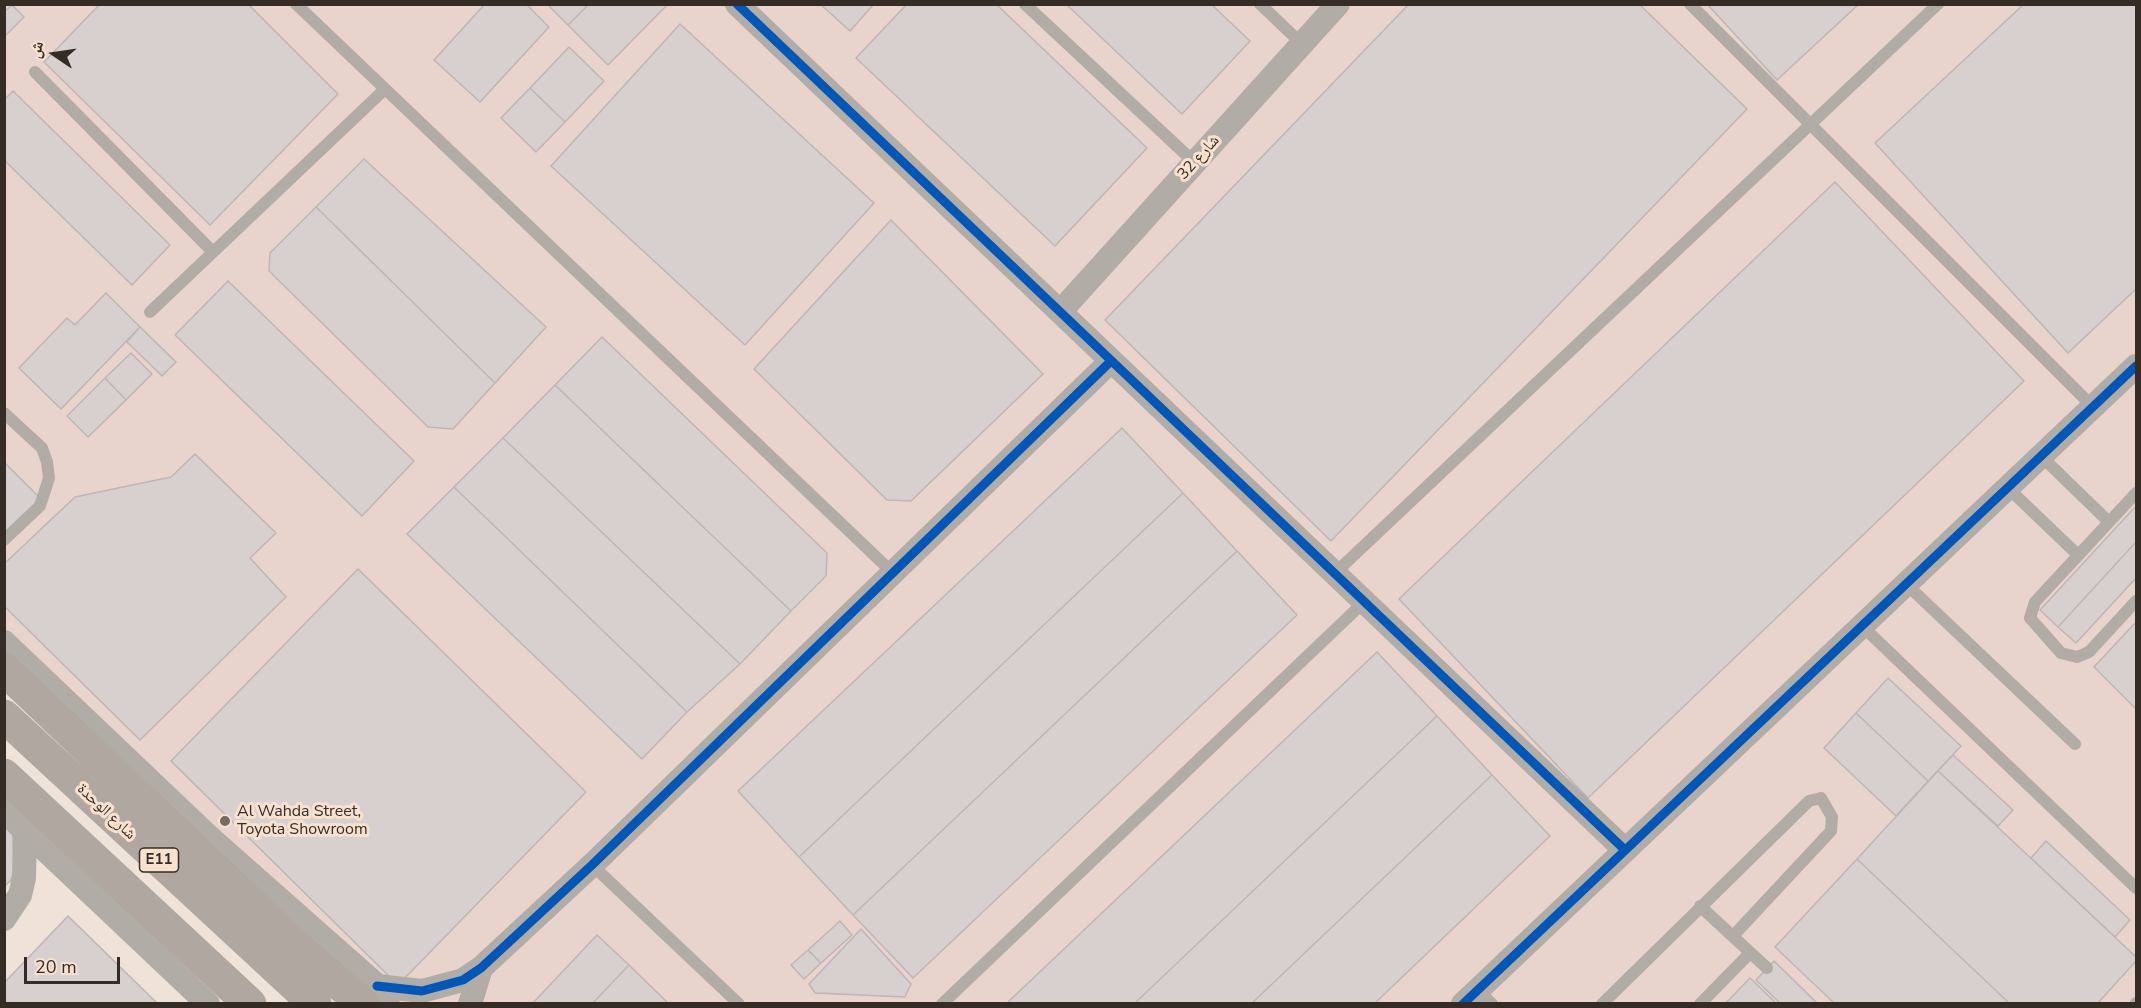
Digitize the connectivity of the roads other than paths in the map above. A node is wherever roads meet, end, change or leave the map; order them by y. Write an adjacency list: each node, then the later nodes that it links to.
1 (296, 4): 10 (lane)
2 (737, 4): 15 (street)
3 (1025, 4): 12 (lane)
4 (1260, 4): 8 (lane)
5 (1338, 4): 8 (street, شارع 32)
6 (1690, 4): 11 (lane)
7 (1938, 4): 11 (lane)
8 (1302, 44): 12 (street, شارع 32)
9 (35, 72): 13 (lane)
10 (385, 89): 13 (lane); 26 (lane)
11 (1810, 124): 18 (lane); 27 (lane)
12 (1195, 163): 15 (street, شارع 32)
13 (212, 251): 14 (lane)
14 (150, 312)
15 (1060, 312): 16 (street)
16 (1111, 361): 26 (street); 27 (street)
17 (2136, 366): 18 (street)
18 (2093, 407): 20 (street)
19 (4, 413): 24 (lane)
20 (2041, 456): 21 (street); 23 (lane)
21 (2008, 488): 25 (lane); 28 (street)
22 (2136, 493): 23 (lane)
23 (2109, 522): 25 (lane)
24 (4, 540)
25 (2078, 555): 29 (lane)
26 (893, 573): 40 (street)
27 (1334, 573): 30 (street)
28 (1906, 584): 31 (street); 35 (lane)
29 (2136, 601)
30 (1364, 602): 39 (street); 56 (lane)
31 (1862, 626): 39 (street); 41 (lane)
32 (4, 642): 48 (street)
33 (4, 669): 48 (highway)
34 (4, 716): 52 (highway, شارع الوحدة / E11)
35 (2075, 744)
36 (4, 775): 51 (highway, E11)
37 (4, 811): 38 (street)
38 (25, 830): 43 (street); 50 (street)
39 (1625, 850): 49 (street)
40 (592, 865): 46 (street); 55 (lane)
41 (2136, 888)
42 (1700, 906): 44 (lane); 44 (lane); 57 (lane)
43 (4, 919)
44 (1733, 936): 45 (lane)
45 (1750, 953): 47 (lane); 58 (lane)
46 (481, 968): 48 (street); 54 (street)
47 (1767, 968)
48 (370, 995): 53 (street)
49 (1478, 999)
50 (204, 1002)
51 (250, 1004)
52 (315, 1004)
53 (398, 1004)
54 (470, 1004)
55 (739, 1004)
56 (942, 1004)
57 (1602, 1004)
58 (1700, 1004)

